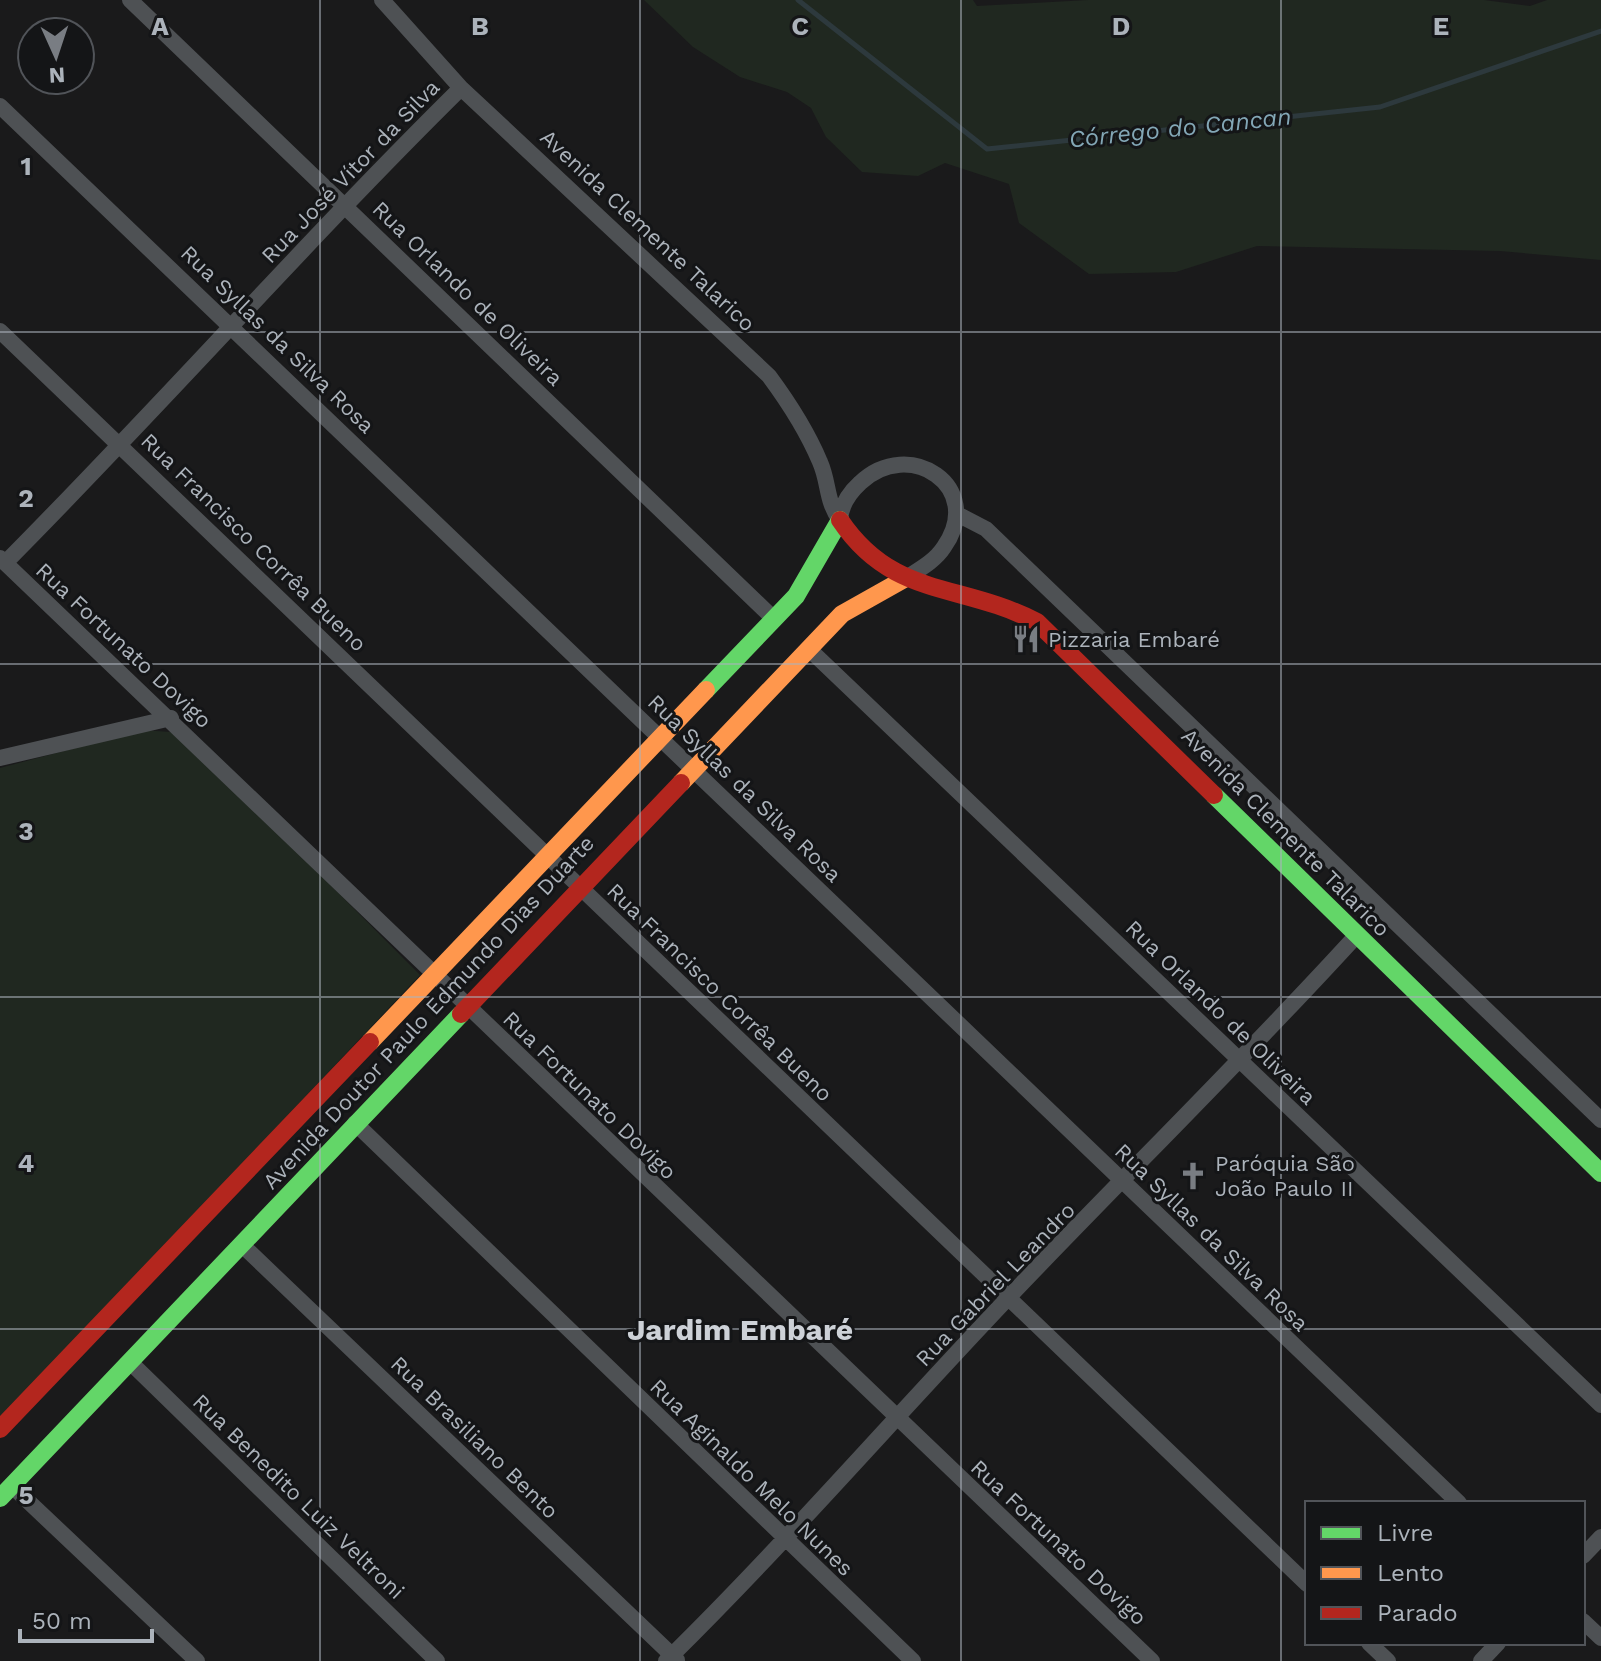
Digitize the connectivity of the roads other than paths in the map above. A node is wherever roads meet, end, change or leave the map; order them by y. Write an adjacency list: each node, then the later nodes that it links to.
1 (130, 0): 5 (street, Rua Orlando de Oliveira)
2 (382, 0): 3 (street, Avenida Clemente Talarico)
3 (461, 88): 5 (street, Rua José Vítor da Silva); 10 (street, Avenida Clemente Talarico)
4 (0, 106): 6 (street, Rua Syllas da Silva Rosa)
5 (345, 206): 6 (street, Rua José Vítor da Silva); 13 (street, Rua Orlando de Oliveira)
6 (233, 326): 8 (street, Rua José Vítor da Silva); 16 (street, Rua Syllas da Silva Rosa)
7 (0, 331): 8 (street, Rua Francisco Corrêa Bueno)
8 (121, 446): 11 (street, Rua José Vítor da Silva); 19 (street, Rua Francisco Corrêa Bueno)
9 (957, 514): 10 (street); 12 (street); 25 (street, Avenida Clemente Talarico)
10 (840, 520): 12 (street, Avenida Clemente Talarico); 13 (street, Avenida Doutor Paulo Edmundo Dias Duarte)
11 (2, 560): 15 (street, Rua Fortunato Dovigo)
12 (906, 578): 14 (street, Avenida Doutor Paulo Edmundo Dias Duarte); 21 (street, Avenida Clemente Talarico)
13 (774, 619): 16 (street, Avenida Doutor Paulo Edmundo Dias Duarte)
14 (810, 650): 18 (street, Avenida Doutor Paulo Edmundo Dias Duarte); 24 (street, Rua Orlando de Oliveira)
15 (171, 718): 17 (street); 22 (street, Rua Fortunato Dovigo)
16 (662, 739): 18 (street, Rua Syllas da Silva Rosa); 19 (street, Avenida Doutor Paulo Edmundo Dias Duarte)
17 (0, 758)
18 (693, 770): 20 (street, Avenida Doutor Paulo Edmundo Dias Duarte); 28 (street, Rua Syllas da Silva Rosa)
19 (550, 854): 20 (street, Rua Francisco Corrêa Bueno); 22 (street, Avenida Doutor Paulo Edmundo Dias Duarte)
20 (579, 886): 23 (street, Avenida Doutor Paulo Edmundo Dias Duarte); 30 (street, Rua Francisco Corrêa Bueno)
21 (1356, 936): 24 (street, Rua Gabriel Leandro); 27 (street, Avenida Clemente Talarico)
22 (434, 972): 23 (street, Rua Fortunato Dovigo); 34 (street, Avenida Doutor Paulo Edmundo Dias Duarte)
23 (468, 1008): 26 (street, Avenida Doutor Paulo Edmundo Dias Duarte); 33 (street, Rua Fortunato Dovigo)
24 (1241, 1061): 28 (street, Rua Gabriel Leandro); 32 (street, Rua Orlando de Oliveira)
25 (1601, 1120)
26 (355, 1123): 29 (street, Avenida Doutor Paulo Edmundo Dias Duarte); 38 (street, Rua Aginaldo Melo Nunes)
27 (1601, 1173)
28 (1123, 1183): 30 (street, Rua Gabriel Leandro); 36 (street, Rua Syllas da Silva Rosa)
29 (241, 1244): 31 (street, Avenida Doutor Paulo Edmundo Dias Duarte); 45 (street, Rua Brasiliano Bento)
30 (1008, 1299): 33 (street, Rua Gabriel Leandro); 40 (street, Rua Francisco Corrêa Bueno)
31 (130, 1362): 35 (street, Avenida Doutor Paulo Edmundo Dias Duarte); 47 (street, Rua Benedito Luiz Veltroni)
32 (1601, 1405)
33 (898, 1420): 38 (street, Rua Gabriel Leandro); 49 (street, Rua Fortunato Dovigo)
34 (0, 1429)
35 (6, 1492): 46 (street)
36 (1457, 1501)
37 (1601, 1537): 39 (street)
38 (785, 1539): 45 (street, Rua Gabriel Leandro); 48 (street, Rua Aginaldo Melo Nunes)
39 (1585, 1554)
40 (1305, 1582)
41 (1585, 1623): 42 (street)
42 (1601, 1638)
43 (1371, 1645): 50 (street)
44 (1496, 1645): 51 (street)
45 (672, 1659)
46 (197, 1661)
47 (437, 1661)
48 (913, 1661)
49 (1152, 1661)
50 (1388, 1661)
51 (1481, 1661)

